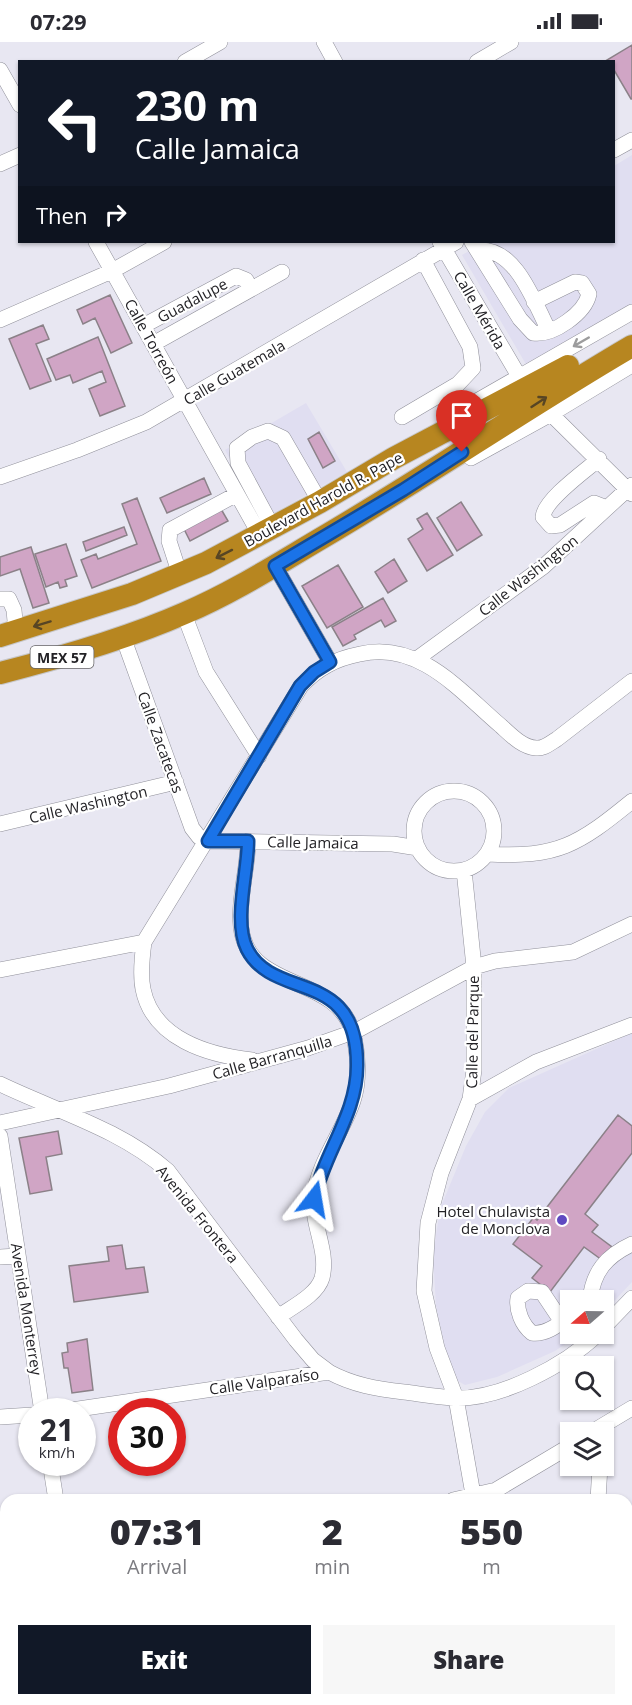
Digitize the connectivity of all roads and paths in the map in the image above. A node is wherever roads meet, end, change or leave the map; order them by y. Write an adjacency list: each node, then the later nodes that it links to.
1 (220, 42): 4 (street)
2 (324, 42): 5 (street)
3 (511, 42): 6 (street)
4 (188, 60)
5 (334, 60)
6 (480, 60)
7 (0, 70): 8 (street)
8 (18, 102)
9 (632, 140): 10 (street)
10 (615, 149)
11 (18, 156): 12 (street)
12 (0, 164)
13 (97, 243): 18 (street, Calle Torreón)
14 (162, 243): 18 (street)
15 (447, 244): 17 (street, Calle Guatemala); 31 (street, Calle Mérida)
16 (475, 246): 21 (street); 26 (street)
17 (423, 260): 32 (street, Calle Guatemala); 34 (street)
18 (112, 271): 23 (street); 24 (street, Calle Torreón)
19 (282, 272): 20 (street)
20 (251, 289): 24 (street, Guadalupe); 27 (street)
21 (534, 302): 26 (street); 26 (street)
22 (632, 312): 31 (street, one-way to 31)
23 (0, 320)
24 (143, 326): 27 (street, Calle Torreón)
25 (632, 330): 29 (highway, Boulevard Harold R. Pape / MEX 57)
26 (549, 331)
27 (153, 344): 32 (street, Calle Torreón)
28 (632, 346): 29 (highway, Boulevard Harold R. Pape / MEX 57)
29 (592, 361): 35 (highway, Boulevard Harold R. Pape / MEX 57); 39 (highway, Boulevard Harold R. Pape / MEX 57, one-way to 29)
30 (632, 365): 33 (street)
31 (520, 378): 35 (street)
32 (185, 401): 37 (street, Calle Guatemala); 40 (street, Calle Torreón)
33 (551, 414): 36 (street); 39 (street)
34 (402, 417)
35 (394, 458): 41 (highway, Boulevard Harold R. Pape / MEX 57)
36 (599, 459): 38 (street); 42 (street)
37 (0, 477)
38 (631, 489): 42 (street, Calle Washington)
39 (403, 490): 44 (highway, Boulevard Harold R. Pape / MEX 57)
40 (237, 494): 43 (street, Calle Torreón); 45 (street)
41 (320, 502): 43 (highway, Boulevard Harold R. Pape / MEX 57); 43 (street)
42 (607, 508): 50 (street, Calle Washington)
43 (267, 532): 45 (highway, Boulevard Harold R. Pape / MEX 57, one-way to 45)
44 (275, 566): 47 (highway, Boulevard Harold R. Pape / MEX 57); 51 (street)
45 (180, 575): 48 (highway, Boulevard Harold R. Pape / MEX 57, one-way to 48)
46 (0, 599): 48 (street)
47 (184, 614): 49 (highway, Boulevard Harold R. Pape / MEX 57); 54 (street)
48 (8, 634)
49 (123, 636): 52 (highway, Boulevard Harold R. Pape / MEX 57); 55 (street, Calle Zacatecas)
50 (418, 658): 51 (street); 53 (street)
51 (330, 662): 54 (street)
52 (0, 673)
53 (632, 681)
54 (259, 756): 58 (street)
55 (176, 782): 57 (street, Calle Washington); 58 (street, Calle Zacatecas)
56 (632, 801): 61 (street)
57 (0, 824)
58 (208, 841): 59 (street, Calle Jamaica); 64 (street)
59 (248, 841): 60 (street, Calle Jamaica); 68 (street)
60 (418, 849): 61 (street); 62 (street)
61 (487, 854): 62 (street)
62 (464, 870): 65 (street, Calle del Parque)
63 (632, 924): 65 (street, Calle Barranquilla)
64 (144, 942): 66 (street); 69 (street)
65 (474, 967): 68 (street, Calle Barranquilla); 71 (street, Calle del Parque)
66 (0, 970)
67 (632, 1026): 71 (street)
68 (353, 1033): 69 (street, Calle Barranquilla); 80 (street)
69 (261, 1061): 72 (street, Calle Barranquilla)
70 (0, 1084): 72 (street, Avenida Frontera)
71 (470, 1099): 85 (street, Calle del Parque)
72 (60, 1111): 73 (street, Calle Barranquilla); 80 (street, Avenida Frontera)
73 (0, 1123)
74 (0, 1136): 76 (street, Avenida Monterrey)
75 (632, 1244): 78 (street)
76 (18, 1256): 77 (street); 84 (street, Avenida Monterrey)
77 (0, 1257)
78 (591, 1290)
79 (632, 1298): 81 (street, Calle Valparaíso)
80 (278, 1317): 83 (street, Avenida Frontera)
81 (614, 1317)
82 (584, 1344): 85 (street, Calle Valparaíso)
83 (329, 1372): 85 (street, Calle Valparaíso); 86 (street, Calle Valparaíso)
84 (40, 1398)
85 (456, 1398): 95 (street, Calle del Parque)
86 (96, 1406)
87 (632, 1408): 90 (street)
88 (18, 1415): 89 (street)
89 (0, 1417)
90 (611, 1422)
91 (560, 1452): 96 (street)
92 (52, 1476): 94 (street)
93 (599, 1476): 97 (street)
94 (55, 1494)
95 (473, 1494)
96 (483, 1494)
97 (598, 1494)

